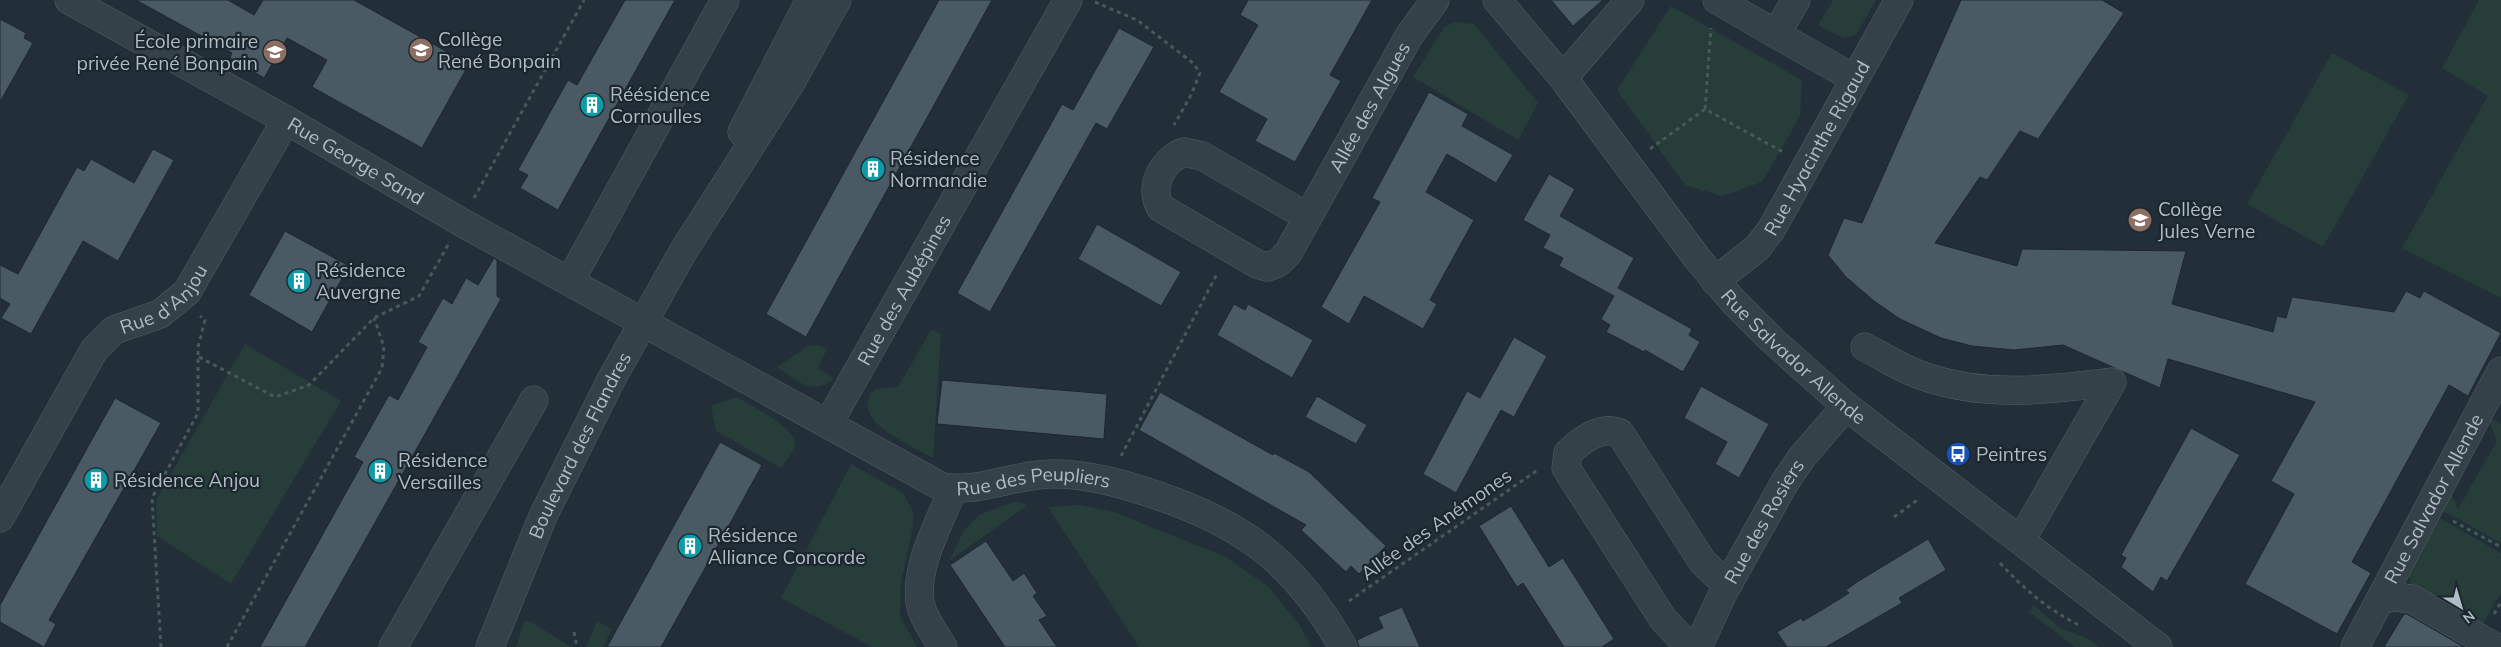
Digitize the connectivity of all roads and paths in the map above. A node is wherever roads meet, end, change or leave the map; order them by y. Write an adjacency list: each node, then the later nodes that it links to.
1 (69, 0): 17 (street, Rue George Sand)
2 (584, 0): 21 (path)
3 (725, 0): 24 (street)
4 (810, 0): 23 (street, Boulevard des Flandres)
5 (837, 0): 23 (street, Boulevard des Flandres)
6 (1068, 0): 34 (street, Rue des Aubépines)
7 (1435, 0): 20 (street, Allée des Algues)
8 (1497, 0): 14 (street, Rue Salvador Allende)
9 (1630, 0): 14 (street)
10 (1796, 0): 13 (street)
11 (1899, 0): 15 (street, Rue Hyacinthe Rigaud)
12 (1714, 10): 13 (street); 16 (path)
13 (1776, 34): 15 (street)
14 (1563, 78): 19 (street, Rue Salvador Allende)
15 (1854, 79): 18 (street, Rue Hyacinthe Rigaud)
16 (1705, 109): 18 (path); 19 (path)
17 (286, 120): 21 (street, Rue George Sand); 26 (street, Rue d'Anjou)
18 (1807, 165): 25 (street, Rue Hyacinthe Rigaud)
19 (1628, 166): 25 (street, Rue Salvador Allende)
20 (1308, 217): 22 (street, Allée des Algues); 22 (street, Allée des Algues)
21 (461, 222): 24 (street, Rue George Sand); 27 (path)
22 (1231, 249): 36 (path)
23 (684, 250): 28 (street, Boulevard des Flandres)
24 (570, 281): 28 (street, Rue George Sand)
25 (1715, 281): 33 (street, Rue Salvador Allende)
26 (179, 300): 30 (path); 40 (street, Rue d'Anjou)
27 (374, 318): 30 (path); 50 (path)
28 (644, 321): 34 (street, Rue des Peupliers); 53 (street, Boulevard des Flandres)
29 (1865, 347): 42 (street)
30 (199, 357): 49 (path)
31 (2501, 372): 39 (street, Rue Salvador Allende)
32 (534, 400): 46 (street)
33 (1846, 406): 42 (street, Rue Salvador Allende); 44 (street, Rue des Rosiers)
34 (828, 424): 37 (street, Rue des Peupliers)
35 (1565, 460): 44 (street); 47 (path, Allée des Anémones); 57 (street)
36 (1108, 482): 37 (street, Rue des Peupliers); 47 (street, Rue des Peupliers)
37 (953, 489): 55 (street)
38 (1920, 498): 41 (path)
39 (2429, 508): 43 (path); 45 (street, Rue Salvador Allende)
40 (0, 518)
41 (1894, 518)
42 (2021, 540): 58 (street, Rue Salvador Allende)
43 (2501, 547)
44 (1730, 581): 57 (street, Rue des Rosiers)
45 (2380, 600): 59 (street, Rue Salvador Allende); 60 (street, Rue Salvador Allende)
46 (409, 618): 51 (street); 52 (street)
47 (1326, 618): 56 (street, Rue des Peupliers)
48 (574, 632): 54 (path)
49 (160, 647)
50 (227, 647)
51 (393, 647)
52 (414, 647)
53 (490, 647)
54 (577, 647)
55 (943, 647)
56 (1343, 647)
57 (1697, 647)
58 (2158, 647)
59 (2355, 647)
60 (2495, 647)

